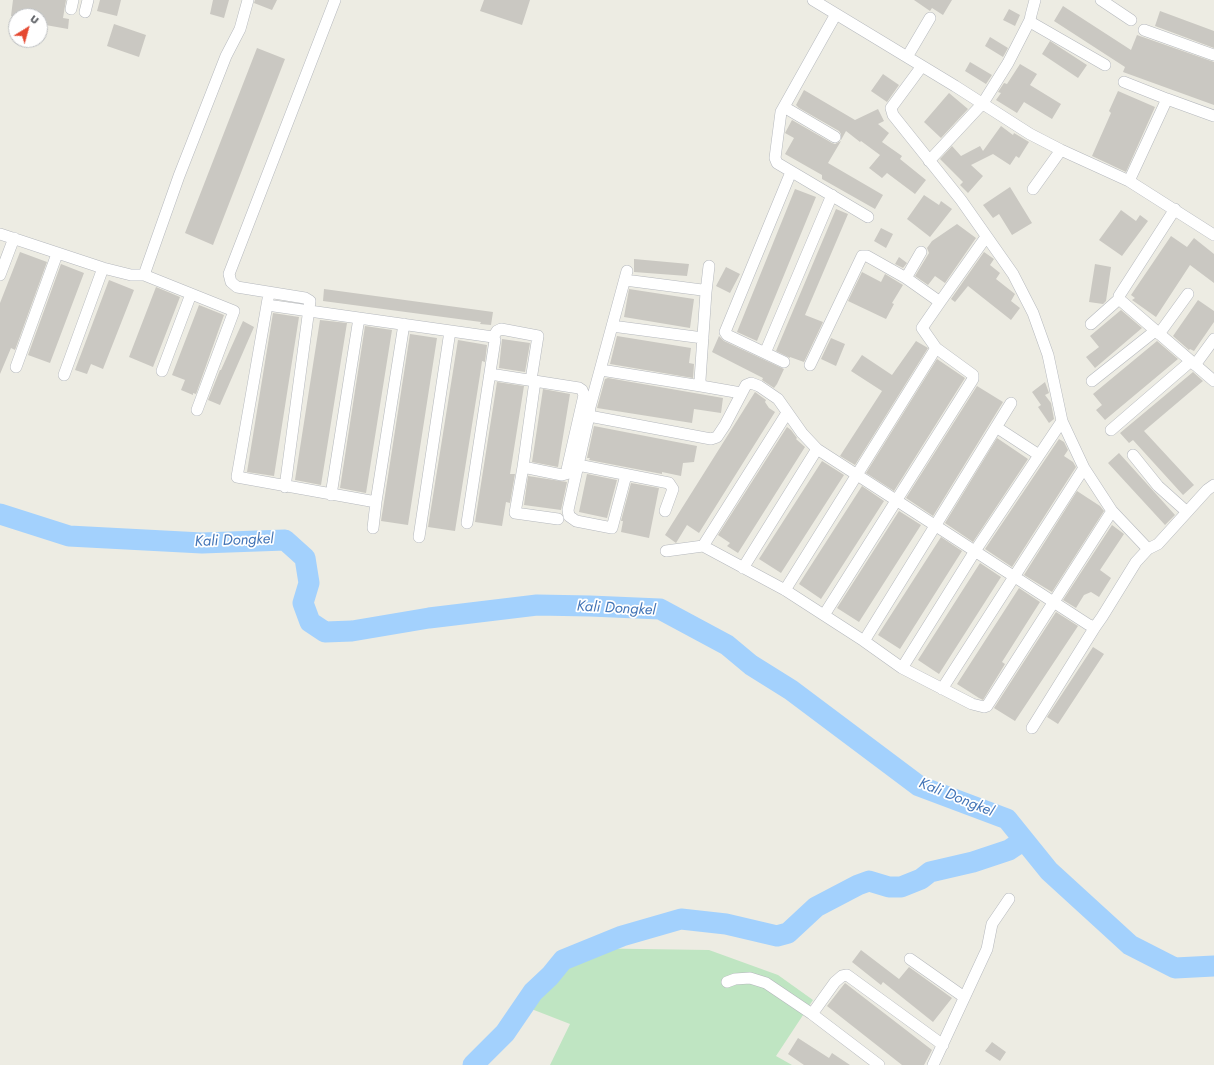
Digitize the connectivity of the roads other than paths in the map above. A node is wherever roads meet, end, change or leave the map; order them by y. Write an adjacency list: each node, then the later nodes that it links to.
1 (88, 0): 7 (street)
2 (248, 0): 40 (street)
3 (335, 0): 42 (street)
4 (813, 0): 8 (street)
5 (1035, 0): 10 (street)
6 (1100, 0): 11 (street)
7 (85, 12)
8 (836, 14): 14 (street); 20 (street)
9 (930, 18): 14 (street)
10 (1030, 20): 15 (street); 19 (street)
11 (1131, 20)
12 (1144, 30): 13 (street)
13 (1214, 55)
14 (907, 57): 16 (street)
15 (1105, 65)
16 (922, 66): 19 (street); 24 (street)
17 (1124, 82): 18 (street)
18 (1167, 99): 21 (street); 26 (street)
19 (983, 103): 23 (street); 24 (street)
20 (784, 107): 22 (street); 25 (street)
21 (1214, 116)
22 (835, 136)
23 (1061, 150): 26 (street); 27 (street)
24 (929, 161): 33 (street)
25 (791, 172): 28 (street); 60 (street)
26 (1129, 181): 29 (street)
27 (1033, 189)
28 (832, 196): 30 (street); 60 (street)
29 (1175, 209): 32 (street); 46 (street)
30 (868, 217)
31 (0, 234): 34 (street)
32 (1214, 235)
33 (986, 237): 47 (street); 78 (street)
34 (14, 238): 36 (street); 39 (street)
35 (921, 252): 41 (street)
36 (57, 254): 38 (street); 64 (street)
37 (709, 266): 43 (street)
38 (103, 268): 40 (street); 68 (street)
39 (0, 275)
40 (144, 275): 44 (street)
41 (906, 278): 47 (street); 63 (street)
42 (270, 292): 48 (street); 49 (street)
43 (706, 292): 53 (street); 57 (street)
44 (191, 294): 66 (street); 75 (street)
45 (1188, 294): 55 (street)
46 (1119, 299): 52 (street); 55 (street)
47 (940, 302): 59 (street)
48 (267, 305): 49 (street); 90 (street)
49 (309, 310): 50 (street); 90 (street)
50 (359, 318): 51 (street); 91 (street)
51 (404, 324): 54 (street); 93 (street)
52 (1091, 324)
53 (612, 326): 57 (street); 65 (street)
54 (450, 331): 56 (street); 101 (street)
55 (1157, 333): 62 (street); 71 (street)
56 (493, 337): 67 (street); 70 (street)
57 (704, 338): 72 (street)
58 (1214, 339): 62 (street)
59 (936, 348): 87 (street); 92 (street)
60 (765, 353): 61 (street)
61 (784, 362)
62 (1193, 363): 69 (street); 80 (street)
63 (810, 365)
64 (16, 367)
65 (601, 370): 72 (street); 77 (street)
66 (162, 371)
67 (490, 374): 70 (street); 98 (street)
68 (64, 375)
69 (1214, 380)
70 (533, 381): 85 (street); 85 (street)
71 (1092, 381)
72 (701, 386): 73 (street)
73 (742, 393): 76 (street); 77 (street)
74 (1011, 403): 79 (street)
75 (197, 410)
76 (787, 413): 81 (street); 102 (street)
77 (589, 416): 84 (street)
78 (1062, 422): 82 (street); 86 (street)
79 (996, 427): 82 (street); 99 (street)
80 (1111, 430)
81 (817, 449): 87 (street); 106 (street)
82 (1039, 455): 105 (street)
83 (1134, 455): 96 (street)
84 (578, 465): 88 (street); 88 (street)
85 (523, 468): 97 (street)
86 (1084, 468): 95 (street); 107 (street)
87 (856, 474): 92 (street); 108 (street)
88 (626, 475): 94 (street)
89 (1214, 485): 96 (street)
90 (285, 486): 91 (street)
91 (331, 495): 93 (street)
92 (896, 500): 99 (street); 110 (street)
93 (376, 502): 100 (street)
94 (665, 511)
95 (1112, 511): 103 (street); 109 (street)
96 (1187, 512): 103 (street)
97 (558, 518)
98 (467, 523)
99 (936, 525): 105 (street); 112 (street)
100 (373, 528)
101 (419, 537)
102 (703, 546): 104 (street); 106 (street)
103 (1148, 549): 111 (street)
104 (666, 551)
105 (975, 551): 107 (street); 113 (street)
106 (743, 568): 108 (street)
107 (1015, 577): 109 (street); 114 (street)
108 (785, 590): 110 (street)
109 (1053, 602): 111 (street); 114 (street)
110 (824, 615): 112 (street)
111 (1095, 627): 115 (street)
112 (864, 641): 113 (street)
113 (902, 668): 114 (street)
114 (942, 689)
115 (1032, 728)
116 (1009, 899): 119 (street)
117 (910, 959): 119 (street)
118 (727, 982): 120 (street)
119 (964, 997): 121 (street)
120 (812, 1014): 121 (street); 122 (street)
121 (943, 1045): 123 (street)
122 (879, 1065)
123 (933, 1065)

